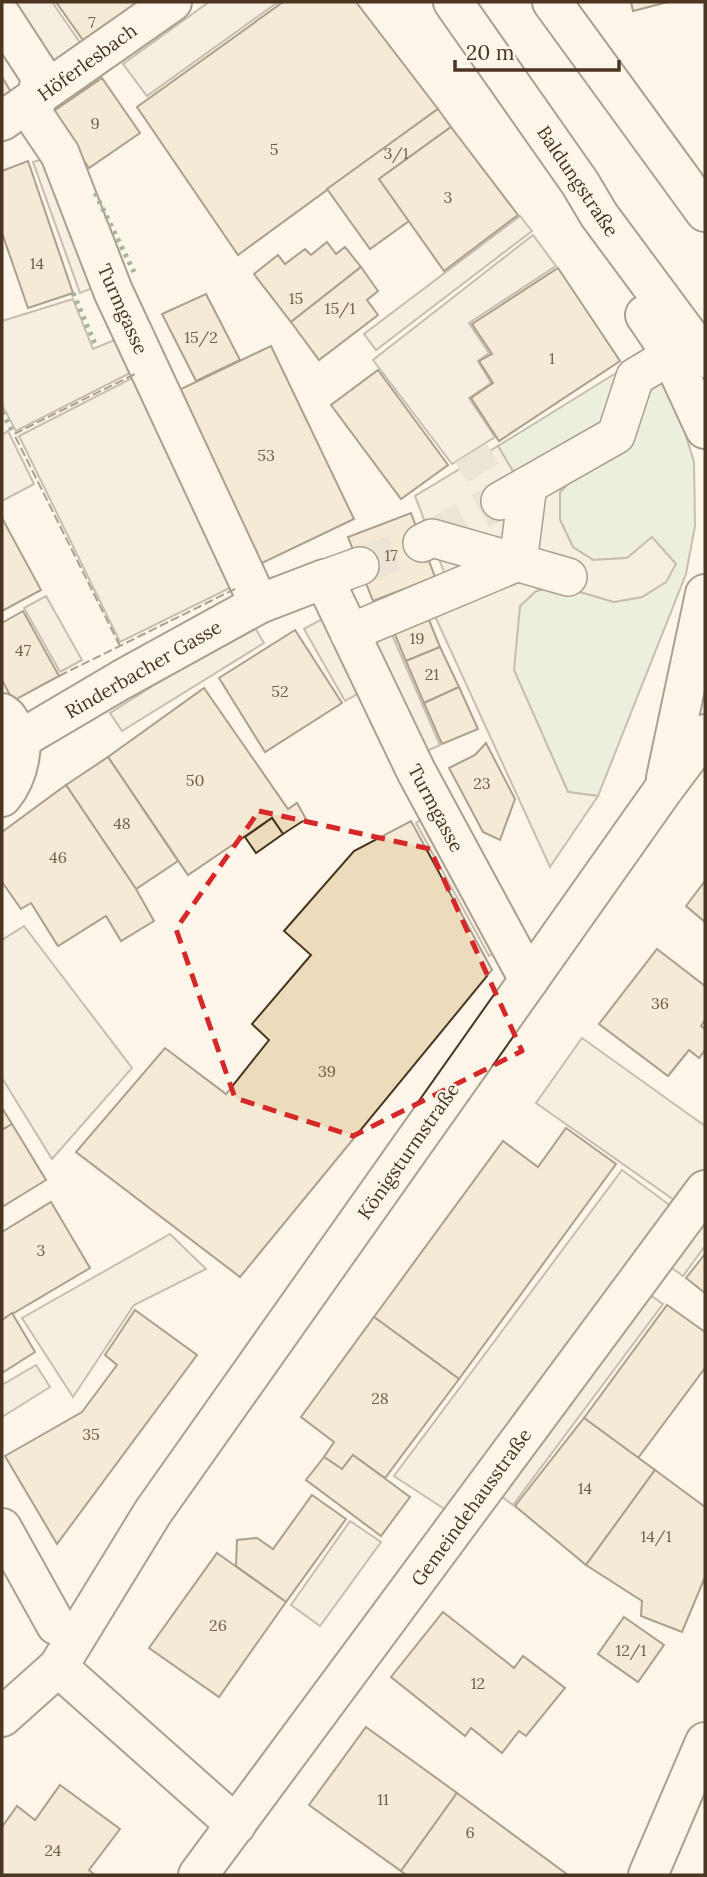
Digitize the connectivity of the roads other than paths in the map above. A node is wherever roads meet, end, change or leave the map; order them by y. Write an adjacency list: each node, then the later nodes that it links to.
1 (172, 2): 5 (street, Höferlesbach)
2 (453, 2): 8 (street, Baldungstraße)
3 (552, 2): 7 (street)
4 (2, 17): 5 (street, Turmgasse)
5 (37, 99): 6 (street, Höferlesbach); 18 (street, Turmgasse)
6 (2, 121)
7 (702, 204)
8 (599, 215): 9 (street, Baldungstraße); 11 (street)
9 (705, 358)
10 (655, 365): 13 (street)
11 (705, 429)
12 (422, 542): 13 (street)
13 (518, 562): 15 (street); 19 (street)
14 (359, 566): 16 (street, Rinderbacher Gasse)
15 (568, 577)
16 (324, 579): 18 (street, Rinderbacher Gasse); 19 (street)
17 (705, 594): 24 (street)
18 (258, 604): 21 (street, Rinderbacher Gasse)
19 (349, 633): 26 (street, Turmgasse)
20 (705, 706): 24 (street, Königsturmstraße)
21 (12, 726): 25 (street, Rinderbacher Gasse)
22 (705, 734): 24 (street, Königsturmstraße)
23 (705, 757): 24 (street)
24 (663, 790): 26 (street, Königsturmstraße)
25 (2, 797)
26 (529, 979): 28 (street, Königsturmstraße)
27 (705, 1190): 35 (street, Gemeindehausstraße)
28 (153, 1511): 30 (street, Königsturmstraße); 31 (street, Königsturmstraße)
29 (2, 1528): 30 (street)
30 (56, 1625): 32 (street, Königsturmstraße)
31 (58, 1667): 33 (street, Königsturmstraße); 35 (street)
32 (2, 1707)
33 (2, 1717)
34 (705, 1742): 37 (street)
35 (236, 1825): 36 (street, Gemeindehausstraße)
36 (198, 1875)
37 (648, 1875)

